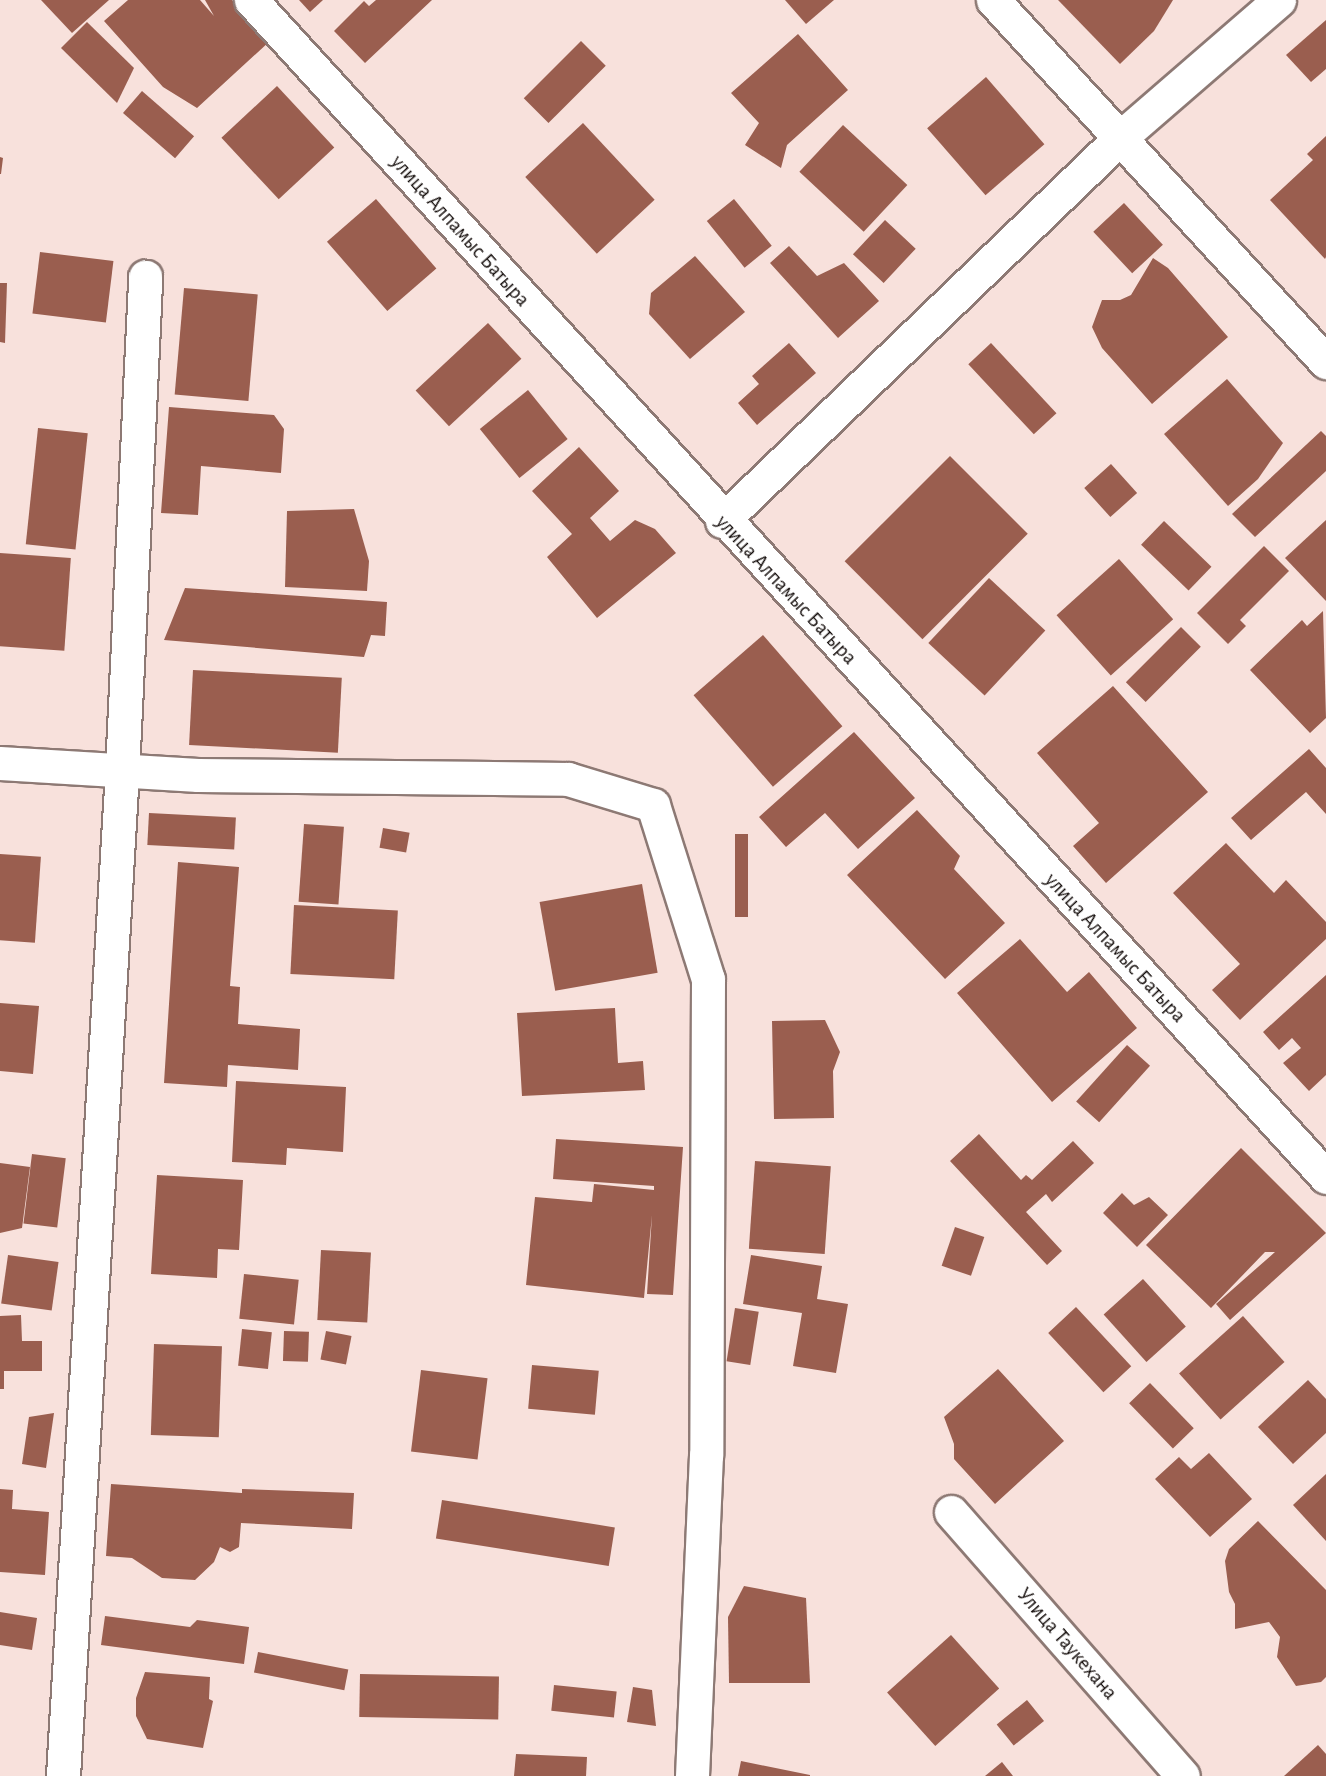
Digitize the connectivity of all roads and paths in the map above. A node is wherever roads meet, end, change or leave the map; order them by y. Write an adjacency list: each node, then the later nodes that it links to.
1 (250, 0): 7 (street, улица Алпамыс Батыра)
2 (993, 0): 4 (street)
3 (1279, 0): 4 (street)
4 (1120, 137): 6 (street); 7 (street)
5 (145, 277): 9 (street)
6 (1326, 362)
7 (722, 520): 10 (street, улица Алпамыс Батыра)
8 (0, 763): 9 (street)
9 (122, 771): 12 (street); 13 (street)
10 (1326, 1177)
11 (951, 1512): 14 (street, Улица Таукехана)
12 (63, 1776)
13 (692, 1776)
14 (1183, 1776)

